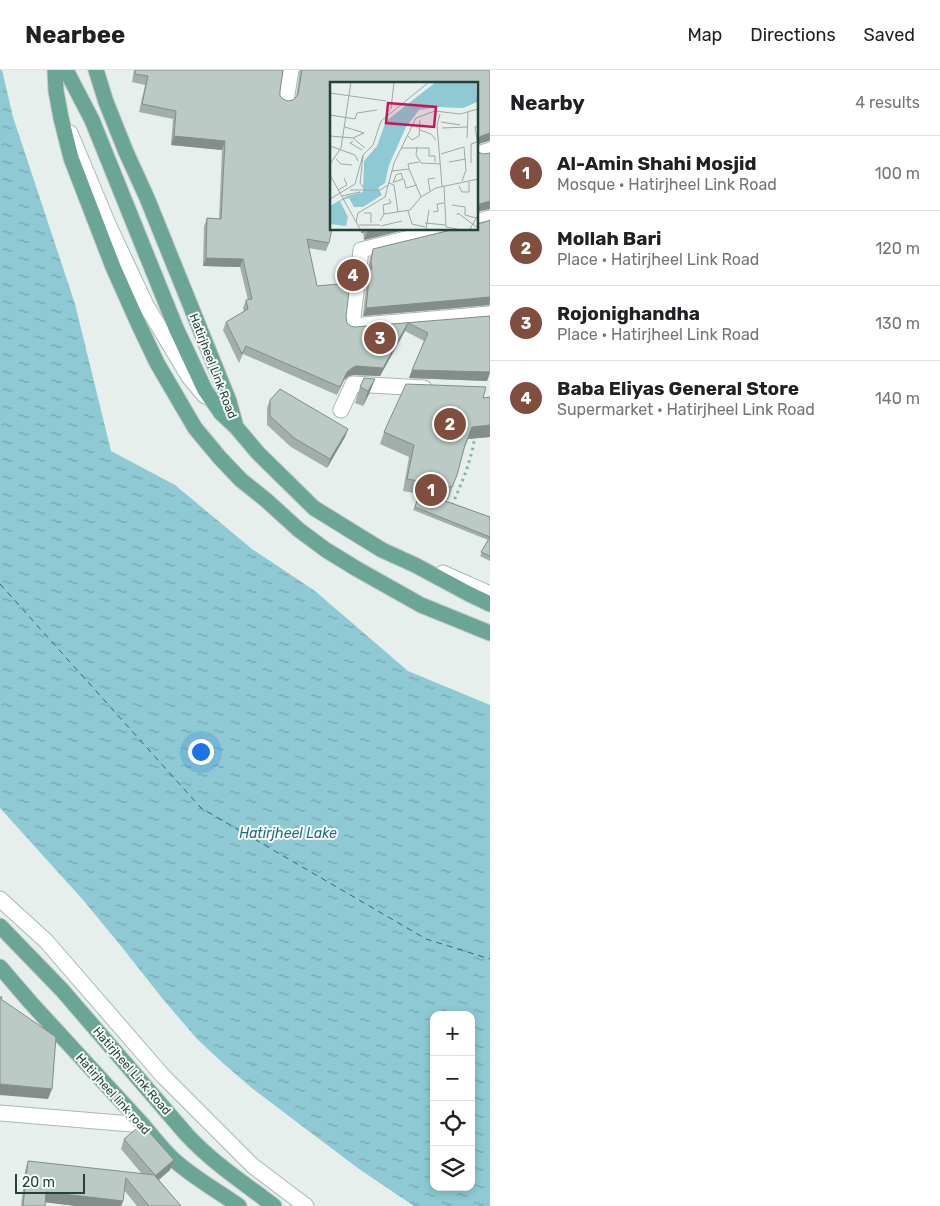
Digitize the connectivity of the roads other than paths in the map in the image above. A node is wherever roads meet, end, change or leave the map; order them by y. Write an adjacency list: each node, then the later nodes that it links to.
1 (48, 70): 12 (street)
2 (55, 70): 14 (main road)
3 (66, 70): 11 (main road)
4 (96, 70): 11 (main road, Hatirjheel Link Road)
5 (291, 70): 6 (street)
6 (286, 100)
7 (442, 230): 8 (street)
8 (490, 314)
9 (443, 389): 10 (street)
10 (341, 410)
11 (236, 427): 13 (main road, Hatirjheel Link Road)
12 (490, 594)
13 (490, 604)
14 (490, 633)
15 (0, 900): 22 (street)
16 (0, 926): 21 (main road, Hatirjheel Link Road)
17 (0, 967): 19 (main road, Hatirjheel link road)
18 (0, 1112): 19 (street)
19 (143, 1125): 20 (main road, Hatirjheel link road)
20 (239, 1206)
21 (274, 1206)
22 (306, 1206)

